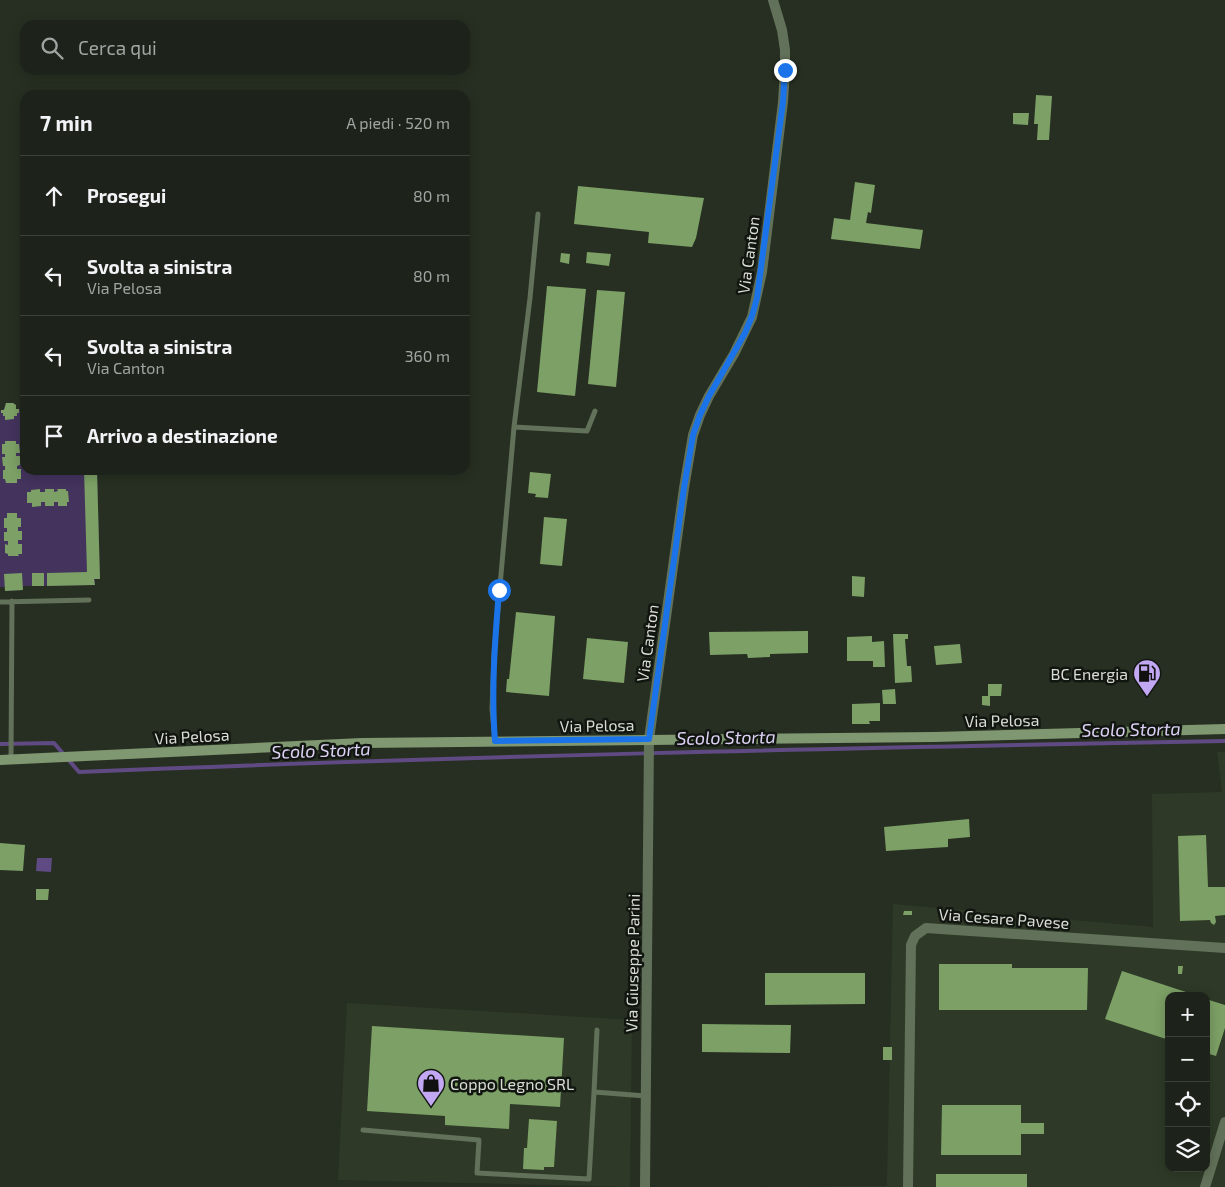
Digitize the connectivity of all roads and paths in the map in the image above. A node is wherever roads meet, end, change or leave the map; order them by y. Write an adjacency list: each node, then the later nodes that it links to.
1 (773, 0): 10 (street, Via Canton)
2 (538, 214): 4 (lane)
3 (595, 411): 4 (lane)
4 (514, 427): 9 (lane)
5 (89, 600): 6 (lane)
6 (12, 601): 7 (lane); 11 (lane)
7 (0, 602)
8 (1225, 729): 10 (main road, Via Pelosa)
9 (495, 741): 10 (main road, Via Pelosa); 11 (main road, Via Pelosa)
10 (649, 742): 16 (street, Via Giuseppe Parini)
11 (12, 755): 12 (main road, Via Pelosa)
12 (0, 760)
13 (1225, 948): 20 (street, Via Cesare Pavese)
14 (597, 1030): 15 (lane)
15 (594, 1092): 16 (lane); 18 (lane)
16 (646, 1096): 19 (street, Via Giuseppe Parini)
17 (1225, 1122): 21 (street)
18 (363, 1130)
19 (645, 1187)
20 (908, 1187)
21 (1205, 1187)

